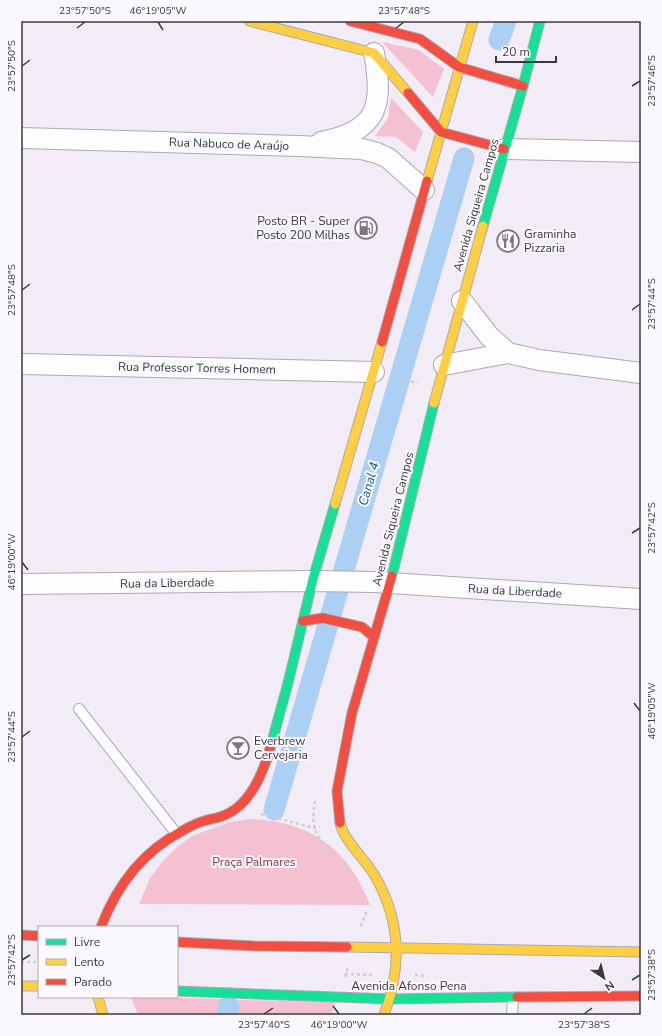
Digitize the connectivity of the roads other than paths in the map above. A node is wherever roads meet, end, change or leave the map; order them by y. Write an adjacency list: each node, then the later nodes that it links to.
1 (249, 21): 5 (main road)
2 (350, 21): 6 (main road)
3 (473, 21): 6 (main road)
4 (540, 21): 7 (main road, Avenida Siqueira Campos)
5 (374, 53): 8 (main road); 10 (street)
6 (459, 66): 7 (main road); 8 (main road)
7 (523, 86): 11 (main road, Avenida Siqueira Campos)
8 (441, 132): 11 (main road); 13 (main road)
9 (21, 138): 10 (street, Rua Nabuco de Araújo)
10 (299, 146): 13 (street, Rua Nabuco de Araújo)
11 (499, 148): 12 (street); 14 (main road, Avenida Siqueira Campos)
12 (641, 152)
13 (424, 190): 18 (main road)
14 (462, 301): 15 (street); 17 (main road, Avenida Siqueira Campos)
15 (508, 353): 17 (street); 19 (street)
16 (21, 364): 18 (street, Rua Professor Torres Homem)
17 (444, 365): 21 (main road, Avenida Siqueira Campos)
18 (374, 372): 20 (main road)
19 (641, 373)
20 (322, 581): 21 (street, Rua da Liberdade); 22 (street, Rua da Liberdade); 24 (main road)
21 (382, 583): 23 (street, Rua da Liberdade); 25 (main road, Avenida Siqueira Campos)
22 (21, 584)
23 (641, 599)
24 (303, 621): 25 (main road); 27 (main road)
25 (374, 637): 32 (main road, Avenida Siqueira Campos)
26 (79, 709): 27 (lane)
27 (176, 834): 28 (main road)
28 (101, 926)
29 (21, 936): 30 (main road)
30 (38, 936)
31 (178, 942): 32 (main road)
32 (397, 947): 33 (main road); 40 (main road, Avenida Siqueira Campos)
33 (641, 952)
34 (21, 986): 35 (main road)
35 (38, 986)
36 (178, 991): 40 (main road, Avenida Afonso Pena)
37 (641, 996): 39 (main road, Avenida Afonso Pena)
38 (98, 998): 41 (main road)
39 (513, 998): 40 (main road, Avenida Afonso Pena); 43 (lane)
40 (390, 1000): 42 (main road, Avenida Siqueira Campos)
41 (103, 1015)
42 (384, 1015)
43 (512, 1015)

